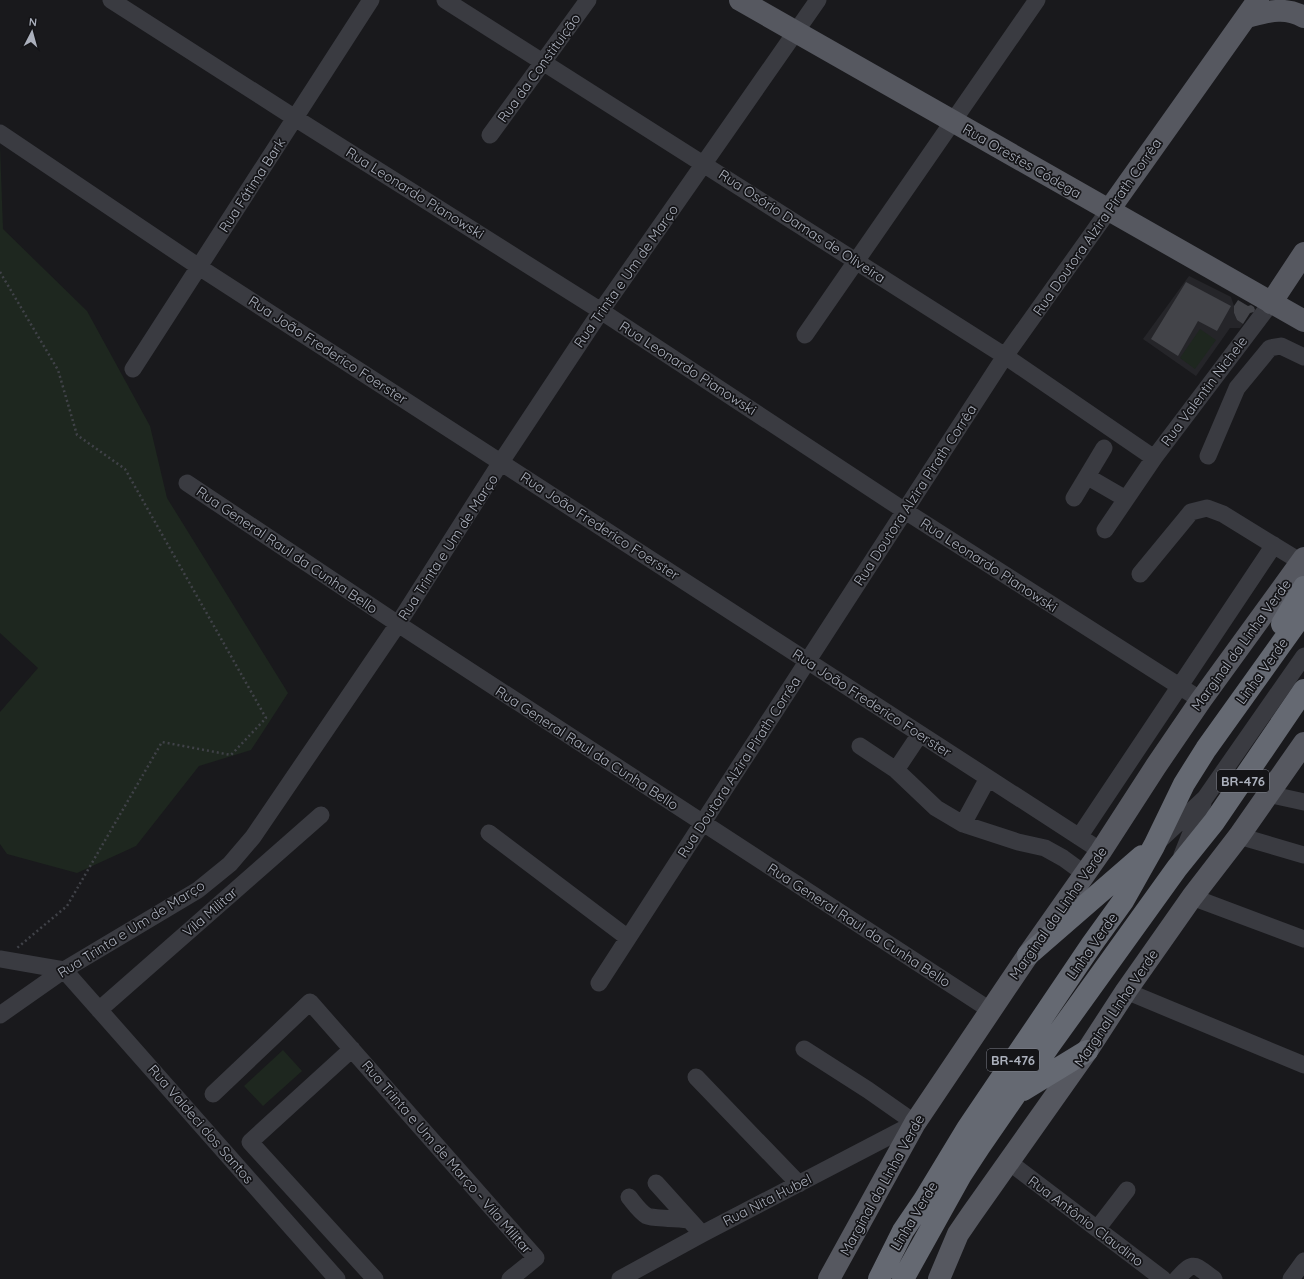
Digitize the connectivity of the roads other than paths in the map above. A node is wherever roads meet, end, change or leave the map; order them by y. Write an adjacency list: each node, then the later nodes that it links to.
1 (111, 0): 12 (street, Rua Leonardo Pianowski)
2 (371, 0): 12 (street, Rua Fátima Bark)
3 (445, 0): 11 (street, Rua Osório Damas de Oliveira)
4 (588, 0): 11 (street, Rua da Constituição)
5 (740, 0): 10 (main road, Rua Orestes Códega)
6 (818, 0): 10 (street, Rua Trinta e Um de Março)
7 (1037, 0): 13 (street)
8 (1252, 9): 9 (main road, Rua Doutora Alzira Pirath Corrêa); 17 (main road, Rua Doutora Alzira Pirath Corrêa)
9 (1304, 17)
10 (796, 32): 13 (main road, Rua Orestes Códega); 16 (street, Rua Trinta e Um de Março)
11 (543, 63): 15 (street, Rua da Constituição); 16 (street, Rua Osório Damas de Oliveira)
12 (295, 118): 20 (street, Rua Fátima Bark); 22 (street, Rua Leonardo Pianowski)
13 (953, 121): 17 (main road, Rua Orestes Códega); 19 (street)
14 (0, 133): 20 (street, Rua João Frederico Foerster)
15 (490, 135)
16 (704, 164): 19 (street, Rua Osório Damas de Oliveira); 22 (street, Rua Trinta e Um de Março)
17 (1109, 210): 21 (main road, Rua Orestes Códega); 25 (street, Rua Doutora Alzira Pirath Corrêa)
18 (1304, 253): 21 (main road, Rua Valentin Nichele)
19 (856, 261): 24 (street); 25 (street, Rua Osório Damas de Oliveira)
20 (199, 267): 27 (street, Rua Fátima Bark); 31 (street, Rua João Frederico Foerster)
21 (1270, 303): 23 (main road, Rua Orestes Códega); 30 (street, Rua Valentin Nichele)
22 (601, 311): 31 (street, Rua Trinta e Um de Março); 36 (street, Rua Leonardo Pianowski)
23 (1304, 321)
24 (805, 335)
25 (1005, 356): 30 (street, Rua Osório Damas de Oliveira); 36 (street, Rua Doutora Alzira Pirath Corrêa)
26 (1304, 357): 29 (street)
27 (133, 369)
28 (1104, 448): 32 (street)
29 (1208, 456)
30 (1154, 458): 35 (street, Rua Valentin Nichele)
31 (502, 462): 43 (street, Rua Trinta e Um de Março); 47 (street, Rua João Frederico Foerster)
32 (1088, 477): 34 (street); 35 (street)
33 (187, 483): 43 (street, Rua General Raul da Cunha Bello)
34 (1074, 498)
35 (1126, 500): 37 (street, Rua Valentin Nichele)
36 (905, 511): 47 (street, Rua Doutora Alzira Pirath Corrêa); 48 (street, Rua Leonardo Pianowski)
37 (1105, 530)
38 (1274, 545): 39 (street); 40 (street); 44 (street)
39 (1303, 560): 46 (main road, Marginal da Linha Verde)
40 (1140, 574)
41 (1304, 587): 51 (highway)
42 (1304, 612): 51 (highway, Linha Verde / BR-476)
43 (398, 624): 63 (street, Rua General Raul da Cunha Bello); 78 (street, Rua Trinta e Um de Março)
44 (1211, 640): 46 (street); 48 (street)
45 (1304, 656): 60 (street)
46 (1231, 659): 50 (main road, Marginal da Linha Verde)
47 (807, 661): 52 (street, Rua João Frederico Foerster); 63 (street, Rua Doutora Alzira Pirath Corrêa)
48 (1180, 687): 50 (street, Rua Leonardo Pianowski); 57 (street)
49 (1304, 690): 71 (highway, Linha Verde / BR-476)
50 (1201, 700): 59 (main road, Marginal da Linha Verde)
51 (1242, 700): 68 (highway, Linha Verde / BR-476)
52 (920, 734): 55 (street); 56 (street, Rua João Frederico Foerster)
53 (1304, 743): 58 (main road, Marginal Linha Verde)
54 (860, 746): 55 (street)
55 (896, 770): 64 (street)
56 (988, 778): 64 (street); 67 (street, Rua João Frederico Foerster)
57 (1116, 783): 59 (street); 67 (street)
58 (1268, 794): 61 (street); 66 (main road, Marginal Linha Verde)
59 (1135, 797): 69 (main road, Marginal da Linha Verde)
60 (1205, 798): 68 (street); 71 (street)
61 (1304, 802)
62 (321, 815): 81 (street, Vila Militar)
63 (702, 823): 74 (street, Rua Doutora Alzira Pirath Corrêa); 82 (street, Rua General Raul da Cunha Bello)
64 (963, 824): 72 (street)
65 (489, 833): 74 (street)
66 (1239, 836): 70 (street); 73 (main road, Marginal Linha Verde)
67 (1079, 837): 69 (street, Rua João Frederico Foerster)
68 (1154, 846): 76 (highway); 106 (highway, Linha Verde / BR-476)
69 (1101, 851): 72 (main road, Marginal da Linha Verde)
70 (1304, 855)
71 (1177, 868): 90 (highway, Linha Verde / BR-476)
72 (1085, 874): 76 (main road, Marginal da Linha Verde)
73 (1192, 897): 75 (street); 80 (main road, Marginal Linha Verde)
74 (628, 938): 79 (street, Rua Doutora Alzira Pirath Corrêa)
75 (1304, 939)
76 (1028, 955): 82 (main road, Marginal da Linha Verde)
77 (2, 959): 78 (street)
78 (64, 970): 81 (street, Rua Valdeci dos Santos); 83 (street, Rua Trinta e Um de Março)
79 (599, 983)
80 (1126, 991): 86 (main road, Marginal Linha Verde); 87 (street)
81 (100, 1010): 101 (street, Rua Valdeci dos Santos)
82 (990, 1010): 91 (main road, Marginal da Linha Verde)
83 (0, 1015)
84 (352, 1049): 89 (street, Rua Trinta e Um de Março - Vila Militar); 102 (street, Rua Trinta e Um de Março - Vila Militar); 103 (street, Rua Trinta e Um de Março - Vila Militar)
85 (804, 1049): 91 (street)
86 (1087, 1051): 90 (highway); 92 (main road, Marginal Linha Verde)
87 (1304, 1065)
88 (696, 1077): 94 (street)
89 (213, 1094)
90 (1017, 1094): 107 (highway, Linha Verde / BR-476)
91 (915, 1123): 94 (street, Rua Nita Hubel); 105 (main road, Marginal da Linha Verde)
92 (1009, 1162): 98 (street, Rua Antônio Claudino); 108 (main road, Marginal Linha Verde)
93 (656, 1183): 97 (street)
94 (799, 1184): 99 (street, Rua Nita Hubel)
95 (1127, 1190): 98 (street)
96 (629, 1197): 97 (street)
97 (689, 1220): 99 (street)
98 (1097, 1229): 109 (street, Rua Antônio Claudino)
99 (702, 1234): 104 (street, Rua Nita Hubel)
100 (1304, 1261): 112 (street)
101 (337, 1279)
102 (375, 1279)
103 (510, 1279)
104 (620, 1279)
105 (830, 1279)
106 (879, 1279)
107 (903, 1279)
108 (939, 1279)
109 (1163, 1279)
110 (1177, 1279): 111 (street)
111 (1214, 1279)
112 (1291, 1279)

